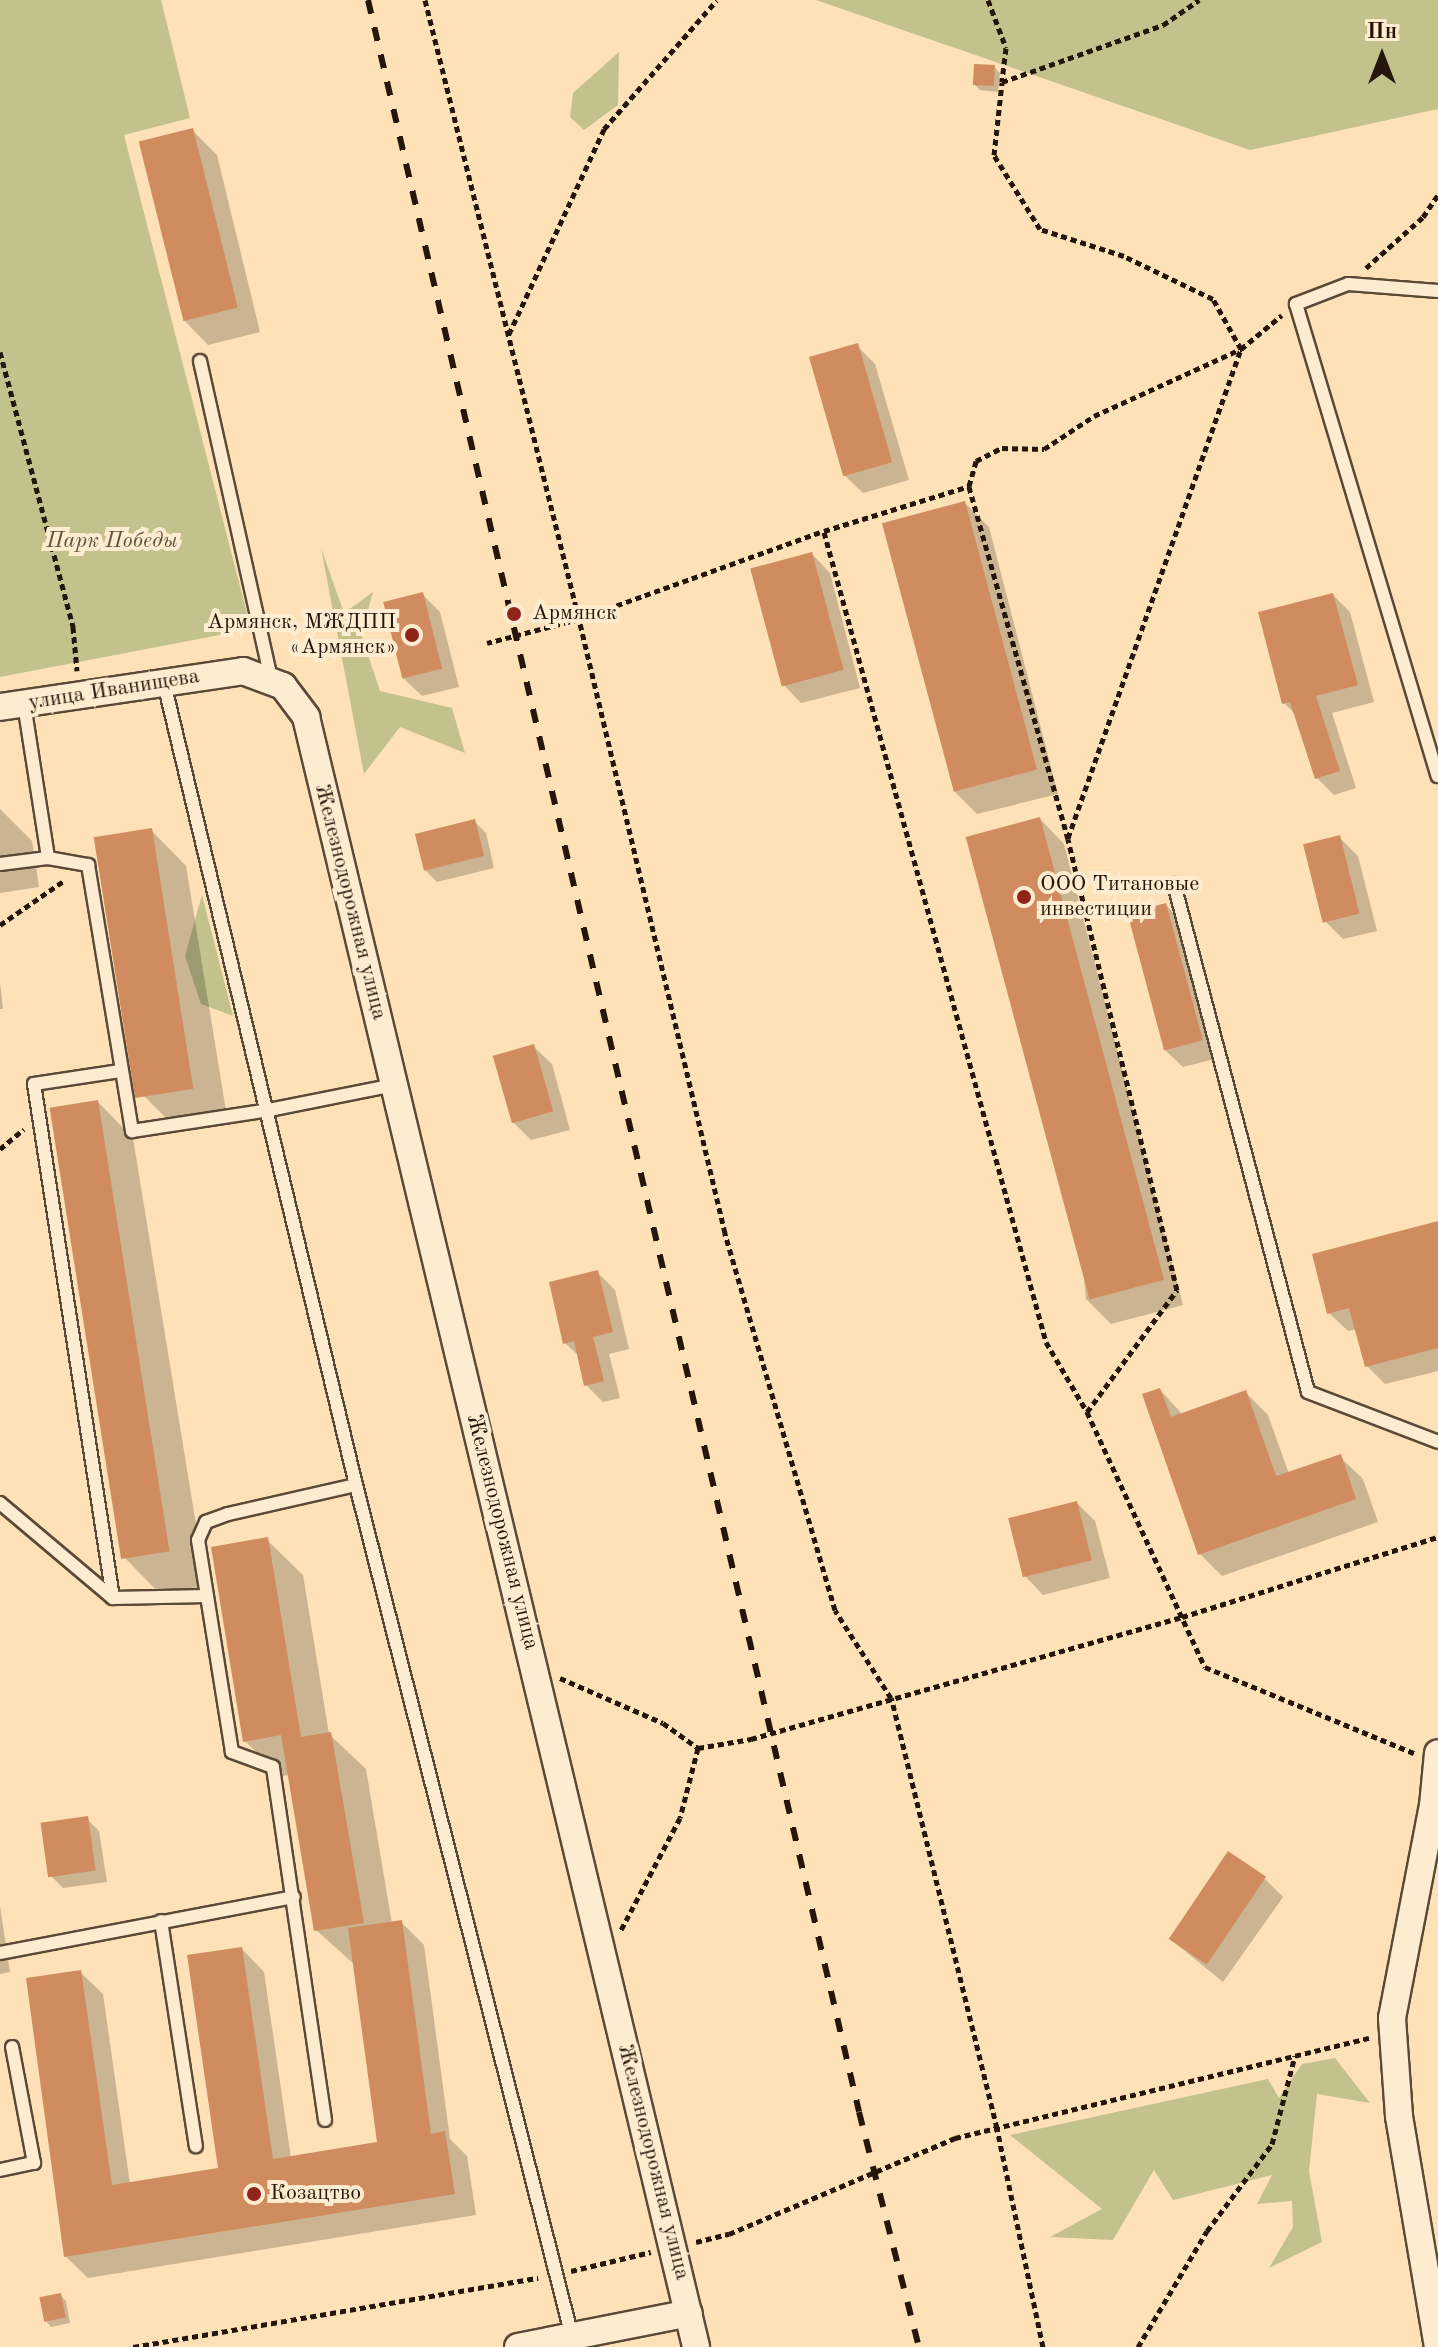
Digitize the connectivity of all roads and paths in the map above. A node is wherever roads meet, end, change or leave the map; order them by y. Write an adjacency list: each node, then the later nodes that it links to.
1 (425, 0): 10 (path)
2 (717, 0): 10 (path)
3 (988, 0): 5 (path)
4 (1199, 0): 5 (path)
5 (1002, 82): 11 (path)
6 (1438, 195): 7 (path)
7 (1348, 284): 8 (lane); 9 (lane)
8 (1438, 291)
9 (1296, 304): 11 (path); 23 (lane)
10 (509, 335): 16 (path)
11 (1241, 349): 14 (path); 24 (path)
12 (0, 352): 20 (path)
13 (200, 361): 18 (lane)
14 (969, 486): 15 (path); 24 (path)
15 (824, 531): 16 (path); 35 (path)
16 (579, 619): 17 (path); 44 (path)
17 (487, 643)
18 (272, 682): 19 (street, улица Иванищева); 22 (street, улица Иванищева)
19 (164, 683): 20 (street, улица Иванищева); 32 (lane)
20 (80, 695): 21 (street, улица Иванищева)
21 (12, 706): 25 (lane)
22 (306, 717): 31 (street, Железнодорожная улица)
23 (1438, 776)
24 (1068, 839): 35 (path)
25 (48, 858): 26 (lane); 27 (lane)
26 (0, 864)
27 (88, 865): 29 (path); 30 (lane)
28 (1174, 884): 36 (lane)
29 (0, 925)
30 (120, 1071): 32 (lane); 33 (lane)
31 (394, 1085): 32 (lane); 43 (street, Железнодорожная улица)
32 (269, 1110): 37 (lane)
33 (39, 1117): 34 (path); 41 (lane)
34 (0, 1149)
35 (1087, 1412): 42 (path)
36 (1438, 1442)
37 (356, 1485): 40 (lane); 60 (lane)
38 (0, 1503): 41 (lane)
39 (1438, 1537): 42 (path)
40 (207, 1596): 41 (lane); 48 (lane)
41 (113, 1598)
42 (1182, 1617): 44 (path); 47 (path)
43 (534, 1666): 45 (path); 51 (street, Железнодорожная улица)
44 (891, 1698): 45 (path); 56 (path)
45 (698, 1748): 51 (path)
46 (1438, 1753): 47 (street)
47 (1437, 1762): 52 (street)
48 (294, 1897): 49 (lane); 55 (lane)
49 (161, 1921): 50 (lane); 57 (lane)
50 (0, 1953)
51 (605, 1962): 59 (street, Железнодорожная улица)
52 (1393, 2032): 54 (path); 68 (street)
53 (12, 2047): 58 (lane)
54 (1295, 2056): 56 (path); 67 (path)
55 (325, 2120)
56 (997, 2128): 59 (path); 66 (path)
57 (196, 2146)
58 (0, 2170)
59 (674, 2247): 60 (path); 61 (street, Железнодорожная улица)
60 (556, 2274): 62 (lane); 63 (path)
61 (689, 2313): 62 (street); 65 (street, Железнодорожная улица)
62 (572, 2337): 64 (street)
63 (133, 2347)
64 (518, 2347)
65 (696, 2347)
66 (1043, 2347)
67 (1138, 2347)
68 (1438, 2347)

